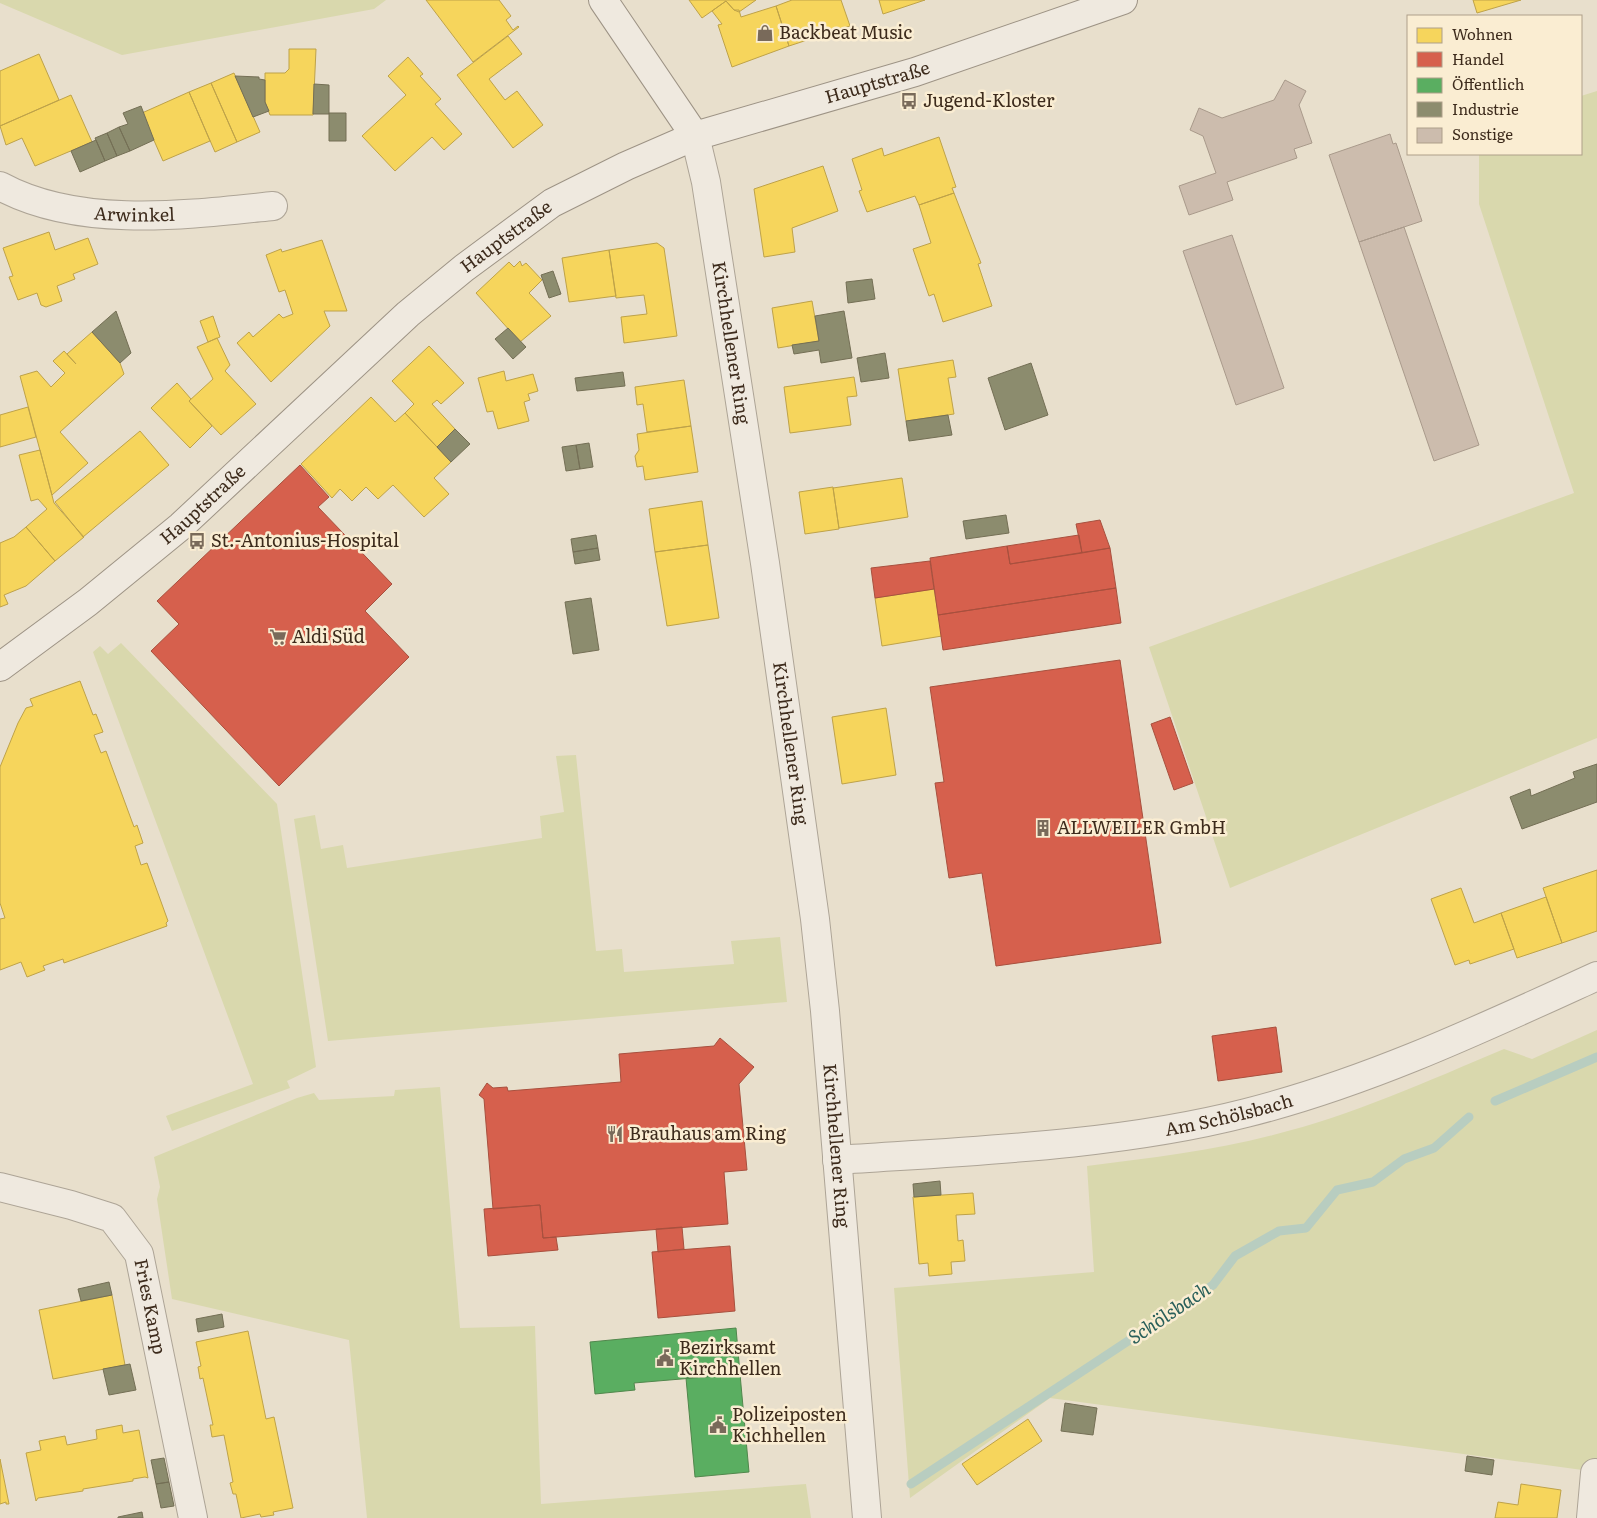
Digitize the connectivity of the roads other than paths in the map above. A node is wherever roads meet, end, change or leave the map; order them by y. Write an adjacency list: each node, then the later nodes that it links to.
1 (603, 0): 3 (street, Kirchhellener Ring)
2 (1123, 0): 3 (street, Hauptstraße)
3 (695, 136): 6 (street, Hauptstraße); 8 (street, Kirchhellener Ring)
4 (0, 186): 5 (street, Arwinkel)
5 (273, 206)
6 (0, 667)
7 (1597, 976): 8 (street, Am Schölsbach)
8 (837, 1160): 12 (street, Kirchhellener Ring)
9 (0, 1187): 11 (street, Fries Kamp)
10 (1595, 1473): 13 (street)
11 (193, 1518)
12 (867, 1518)
13 (1591, 1518)

